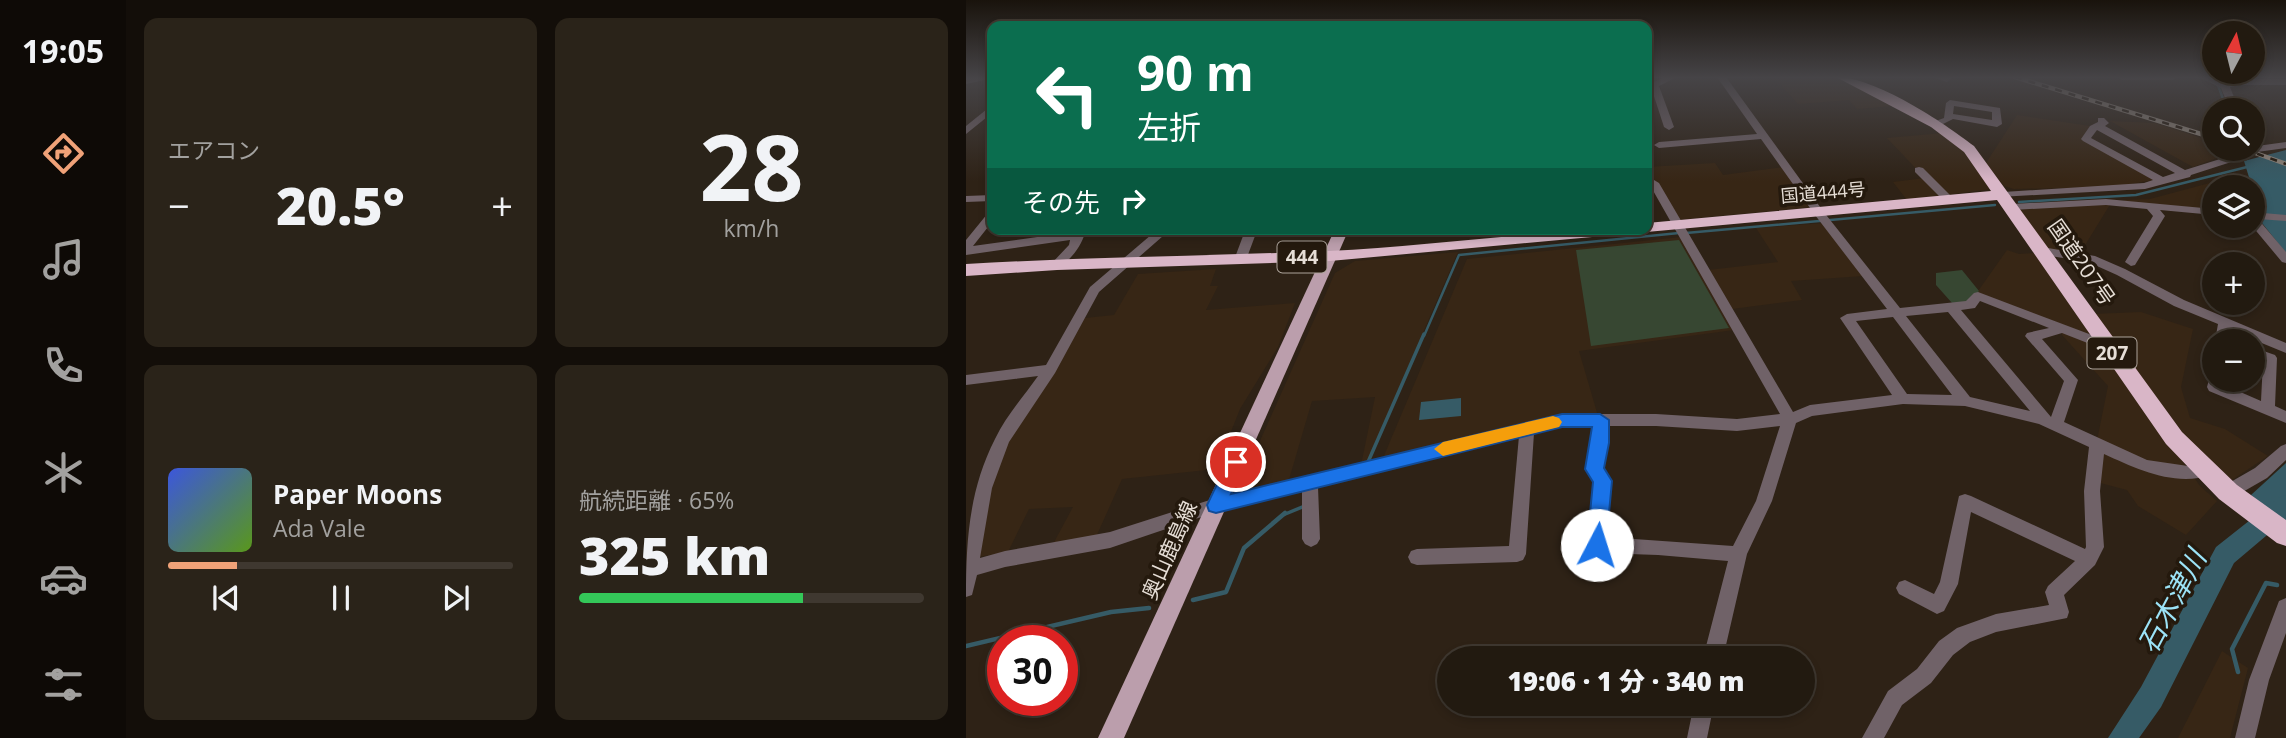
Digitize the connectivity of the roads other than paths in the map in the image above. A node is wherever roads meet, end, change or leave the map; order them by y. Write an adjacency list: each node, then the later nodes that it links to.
1 (1661, 111): 10 (street)
2 (1746, 111): 12 (street)
3 (1910, 111): 9 (highway, 国道207号 / 207)
4 (1950, 111): 7 (street)
5 (1997, 111): 7 (street)
6 (987, 112): 8 (street)
7 (1950, 116): 9 (street)
8 (971, 123): 11 (street)
9 (1936, 124): 25 (highway, 国道207号 / 207)
10 (1669, 127)
11 (966, 131)
12 (1764, 136): 13 (street); 30 (street)
13 (1659, 145)
14 (2286, 145): 15 (street)
15 (2265, 146)
16 (2220, 161): 18 (street)
17 (1919, 170): 24 (street)
18 (2186, 175): 19 (street); 19 (street)
19 (2164, 182): 21 (street)
20 (1652, 183): 34 (street)
21 (2098, 191): 25 (street); 26 (street)
22 (987, 198): 23 (street)
23 (966, 199)
24 (1950, 201): 25 (highway, 国道444号); 30 (highway, 国道444号)
25 (2007, 201): 26 (street); 43 (highway, 国道207号 / 207)
26 (2115, 201): 27 (street)
27 (2151, 207): 28 (street); 48 (street)
28 (2202, 211)
29 (2265, 217): 31 (street)
30 (1823, 218): 34 (highway, 国道444号); 52 (street)
31 (2286, 218)
32 (987, 222): 42 (street)
33 (1652, 228): 34 (highway, 国道444号)
34 (1682, 231): 66 (street)
35 (2265, 233): 45 (street)
36 (1061, 235): 42 (street)
37 (1078, 235): 49 (street)
38 (1158, 235): 47 (street)
39 (1249, 235): 46 (street)
40 (1339, 235): 44 (main road, 奥山鹿島線)
41 (1542, 235): 44 (highway, 444)
42 (966, 250)
43 (2042, 251): 53 (street); 56 (highway, 国道207号 / 207)
44 (1330, 256): 46 (highway, 444); 75 (main road, 奥山鹿島線)
45 (2286, 259)
46 (1240, 260): 47 (highway, 444)
47 (1128, 262): 49 (highway, 444); 59 (street)
48 (2131, 262)
49 (1057, 264): 50 (highway, 444)
50 (966, 270)
51 (1951, 307): 52 (street); 54 (street); 68 (street)
52 (1898, 312): 62 (street); 63 (street)
53 (2225, 321): 55 (street); 57 (street)
54 (2059, 327): 56 (street); 68 (street)
55 (2224, 329)
56 (2108, 346): 72 (highway, 国道207号 / 207)
57 (2286, 348)
58 (2265, 356): 64 (street)
59 (1050, 369): 60 (street); 83 (street)
60 (966, 380)
61 (2226, 392): 64 (street)
62 (1903, 399): 63 (street); 66 (street)
63 (1965, 401): 68 (street)
64 (2268, 409): 65 (street)
65 (2286, 417)
66 (1790, 419): 67 (street); 80 (street)
67 (1600, 420): 69 (street); 79 (street)
68 (2048, 423): 70 (street)
69 (1525, 429): 73 (street); 81 (street)
70 (2097, 447): 72 (street); 82 (street)
71 (2286, 450): 74 (street)
72 (2205, 470): 74 (highway, 国道207号 / 207)
73 (1310, 482): 75 (street); 77 (street)
74 (2232, 495): 76 (highway, 国道207号 / 207)
75 (1216, 505): 83 (street); 89 (main road, 奥山鹿島線)
76 (2286, 535)
77 (1311, 539)
78 (1572, 544): 79 (street)
79 (1597, 545): 80 (street)
80 (1738, 554): 87 (street)
81 (1418, 557)
82 (2089, 559): 84 (street); 91 (street)
83 (968, 570): 85 (street)
84 (1905, 588)
85 (966, 589)
86 (2286, 607): 92 (street)
87 (1716, 646)
88 (1702, 716): 90 (street)
89 (1111, 738)
90 (1697, 738)
91 (1872, 738)
92 (2245, 738)

